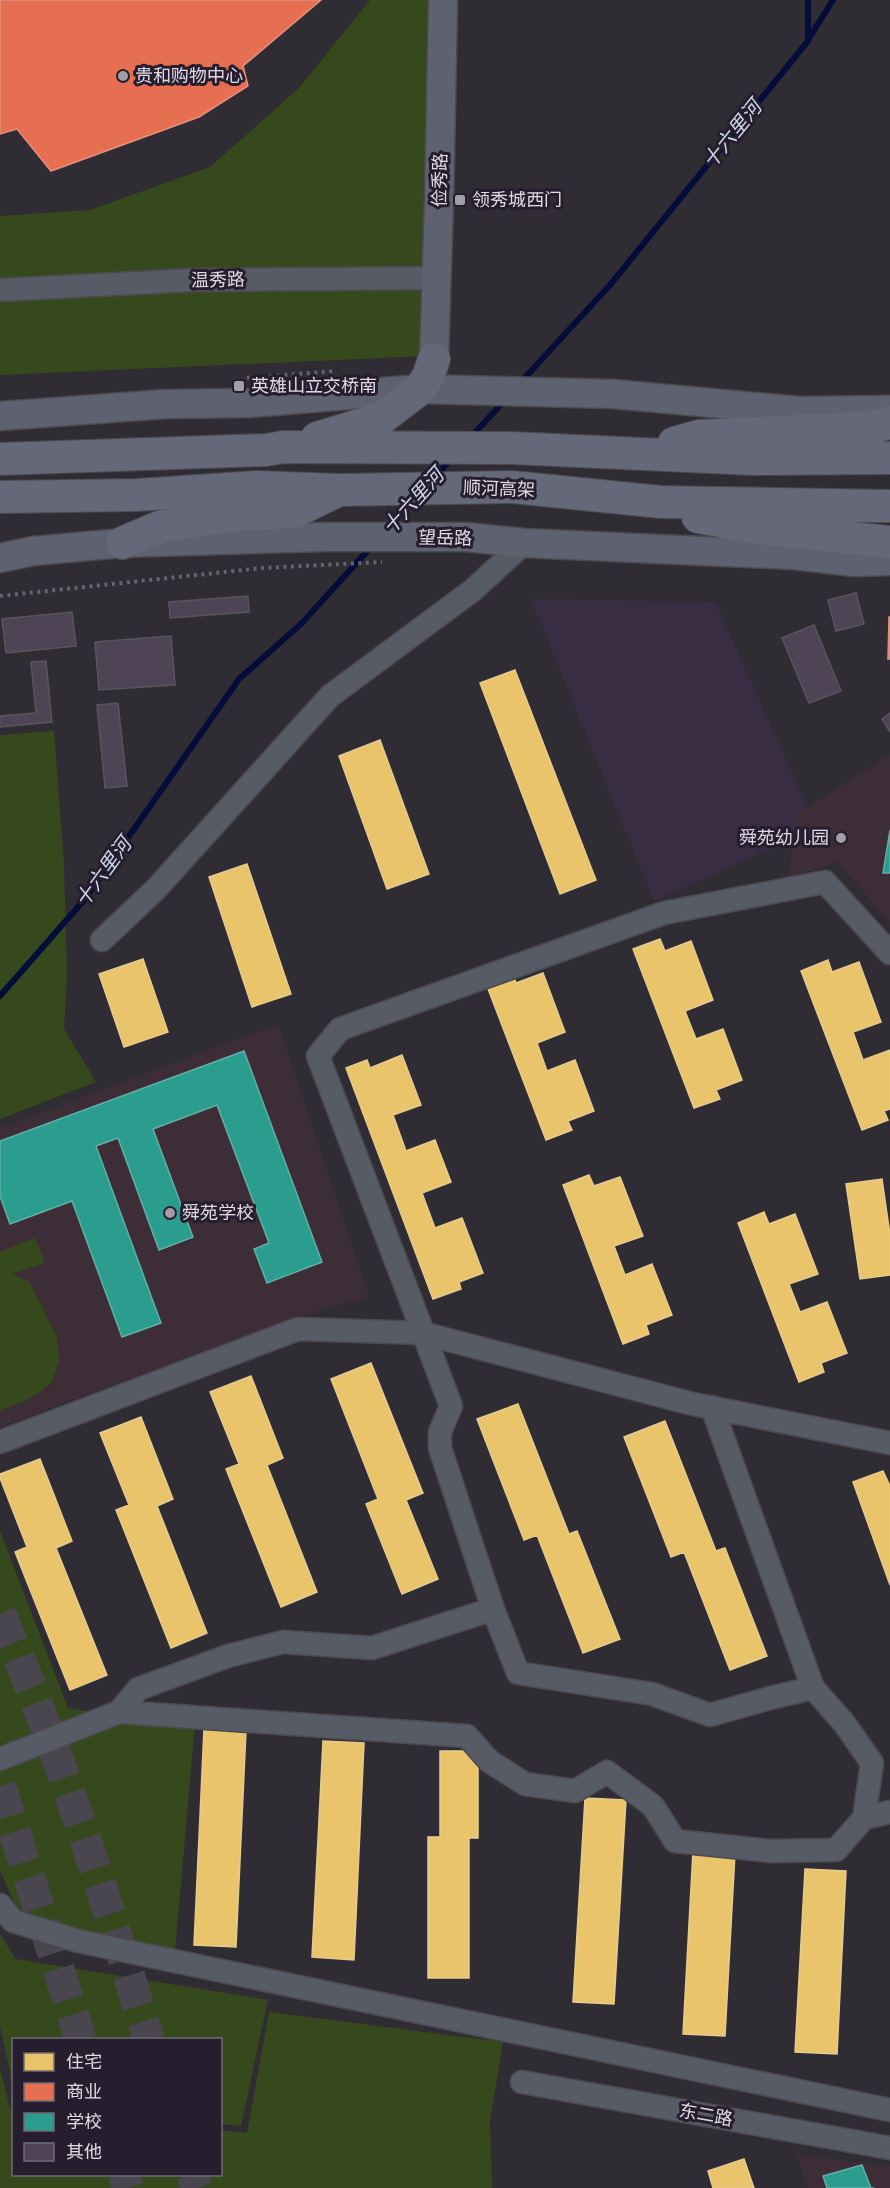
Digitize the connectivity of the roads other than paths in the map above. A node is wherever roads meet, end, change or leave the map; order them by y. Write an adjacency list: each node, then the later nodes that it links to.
1 (443, 0): 2 (main road, 俭秀路)
2 (436, 278): 3 (street, 温秀路); 4 (main road, 俭秀路)
3 (0, 290)
4 (434, 359): 5 (highway); 6 (main road); 7 (main road)
5 (420, 389): 6 (main road); 7 (main road); 11 (highway)
6 (486, 390): 8 (main road)
7 (359, 394): 9 (main road)
8 (890, 410)
9 (0, 416)
10 (890, 422): 12 (highway)
11 (274, 449): 12 (highway); 14 (highway)
12 (639, 453): 13 (highway)
13 (890, 458)
14 (0, 459)
15 (348, 489): 16 (highway, 顺河高架); 18 (highway, 顺河高架); 22 (highway)
16 (137, 495): 17 (highway, 顺河高架); 20 (highway)
17 (0, 497)
18 (661, 502): 19 (highway, 顺河高架); 21 (highway)
19 (890, 506)
20 (0, 517)
21 (890, 542)
22 (122, 543): 23 (main road, 望岳路); 24 (main road, 望岳路)
23 (524, 543): 25 (main road, 望岳路); 26 (street)
24 (0, 558)
25 (890, 561)
26 (102, 940)
27 (890, 953): 28 (street)
28 (422, 1333): 29 (street); 30 (street); 32 (street)
29 (712, 1407): 31 (street); 33 (street)
30 (0, 1442)
31 (890, 1443)
32 (493, 1609): 33 (street); 34 (street)
33 (813, 1689): 37 (street)
34 (119, 1712): 35 (street); 37 (street)
35 (0, 1759)
36 (890, 1812): 37 (street)
37 (864, 1818)
38 (0, 1905): 40 (street)
39 (522, 2082): 41 (street, 东二路)
40 (890, 2110)
41 (890, 2148)

